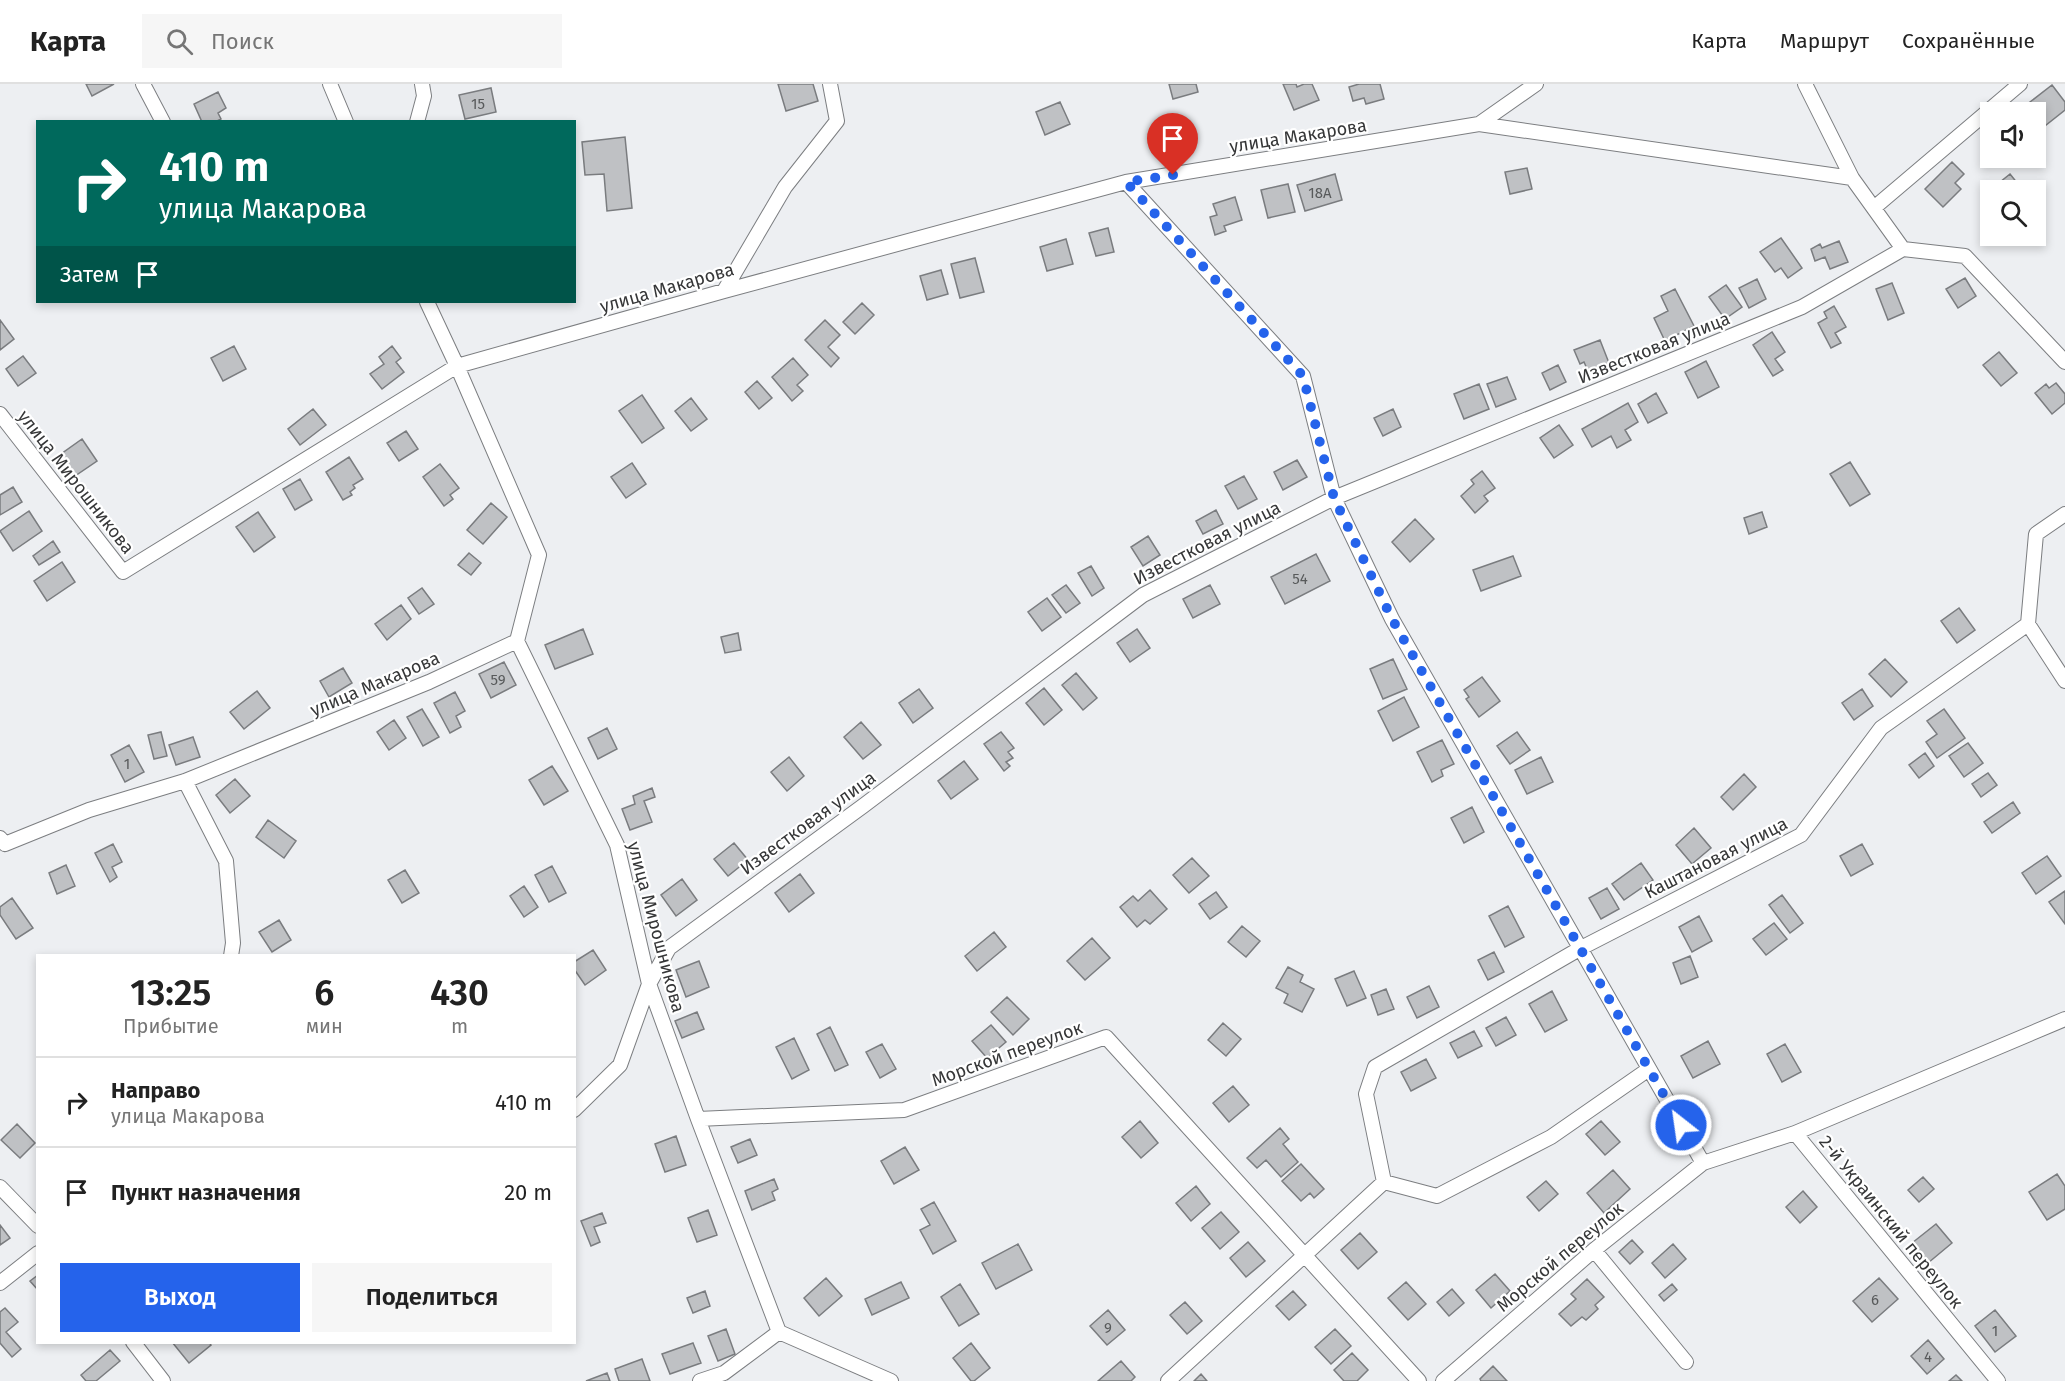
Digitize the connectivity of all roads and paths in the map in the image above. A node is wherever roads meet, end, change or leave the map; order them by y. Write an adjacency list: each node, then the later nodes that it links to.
1 (143, 84): 8 (street)
2 (330, 84): 9 (street)
3 (423, 84): 10 (street)
4 (830, 84): 16 (street)
5 (1536, 84): 11 (street, улица Макарова)
6 (1805, 84): 12 (street)
7 (2020, 84): 14 (street)
8 (162, 120)
9 (345, 120)
10 (418, 120)
11 (1479, 124): 12 (street); 13 (street, улица Макарова)
12 (1852, 178): 14 (street)
13 (1126, 182): 16 (street, улица Макарова); 21 (street)
14 (1875, 207): 15 (street)
15 (1903, 249): 18 (street); 21 (street, Известковая улица)
16 (724, 291): 19 (street, улица Макарова)
17 (427, 303): 19 (street)
18 (2065, 362)
19 (457, 366): 23 (street, улица Макарова); 25 (street)
20 (0, 414): 23 (street, улица Мирошникова)
21 (1334, 498): 29 (street); 31 (street, Известковая улица)
22 (2065, 514): 24 (street)
23 (123, 572)
24 (2028, 624): 26 (street); 29 (street, Каштановая улица)
25 (517, 641): 27 (street, улица Макарова); 31 (street, улица Мирошникова)
26 (2065, 681)
27 (185, 781): 28 (street, улица Макарова); 30 (street)
28 (0, 838)
29 (1581, 948): 33 (street); 38 (street, Каштановая улица)
30 (231, 954)
31 (649, 984): 34 (street, Известковая улица); 35 (street, улица Мирошникова)
32 (2065, 1019): 36 (street)
33 (1649, 1069): 37 (street); 38 (street)
34 (576, 1108)
35 (698, 1119): 43 (street, Морской переулок); 45 (street, улица Мирошникова)
36 (1795, 1133): 37 (street, 2-й Украинский переулок); 55 (street, 2-й Украинский переулок)
37 (1703, 1163): 41 (street, Морской переулок)
38 (1384, 1182): 43 (street)
39 (0, 1187): 40 (street)
40 (36, 1224)
41 (1594, 1250): 47 (street); 54 (street, Морской переулок)
42 (36, 1255): 44 (street)
43 (1305, 1256): 52 (street); 53 (street, Морской переулок)
44 (0, 1283)
45 (779, 1332): 48 (street); 51 (street)
46 (135, 1344): 49 (street)
47 (1686, 1362)
48 (725, 1377): 50 (street)
49 (163, 1381)
50 (700, 1381)
51 (891, 1381)
52 (1168, 1381)
53 (1419, 1381)
54 (1443, 1381)
55 (1998, 1381)

